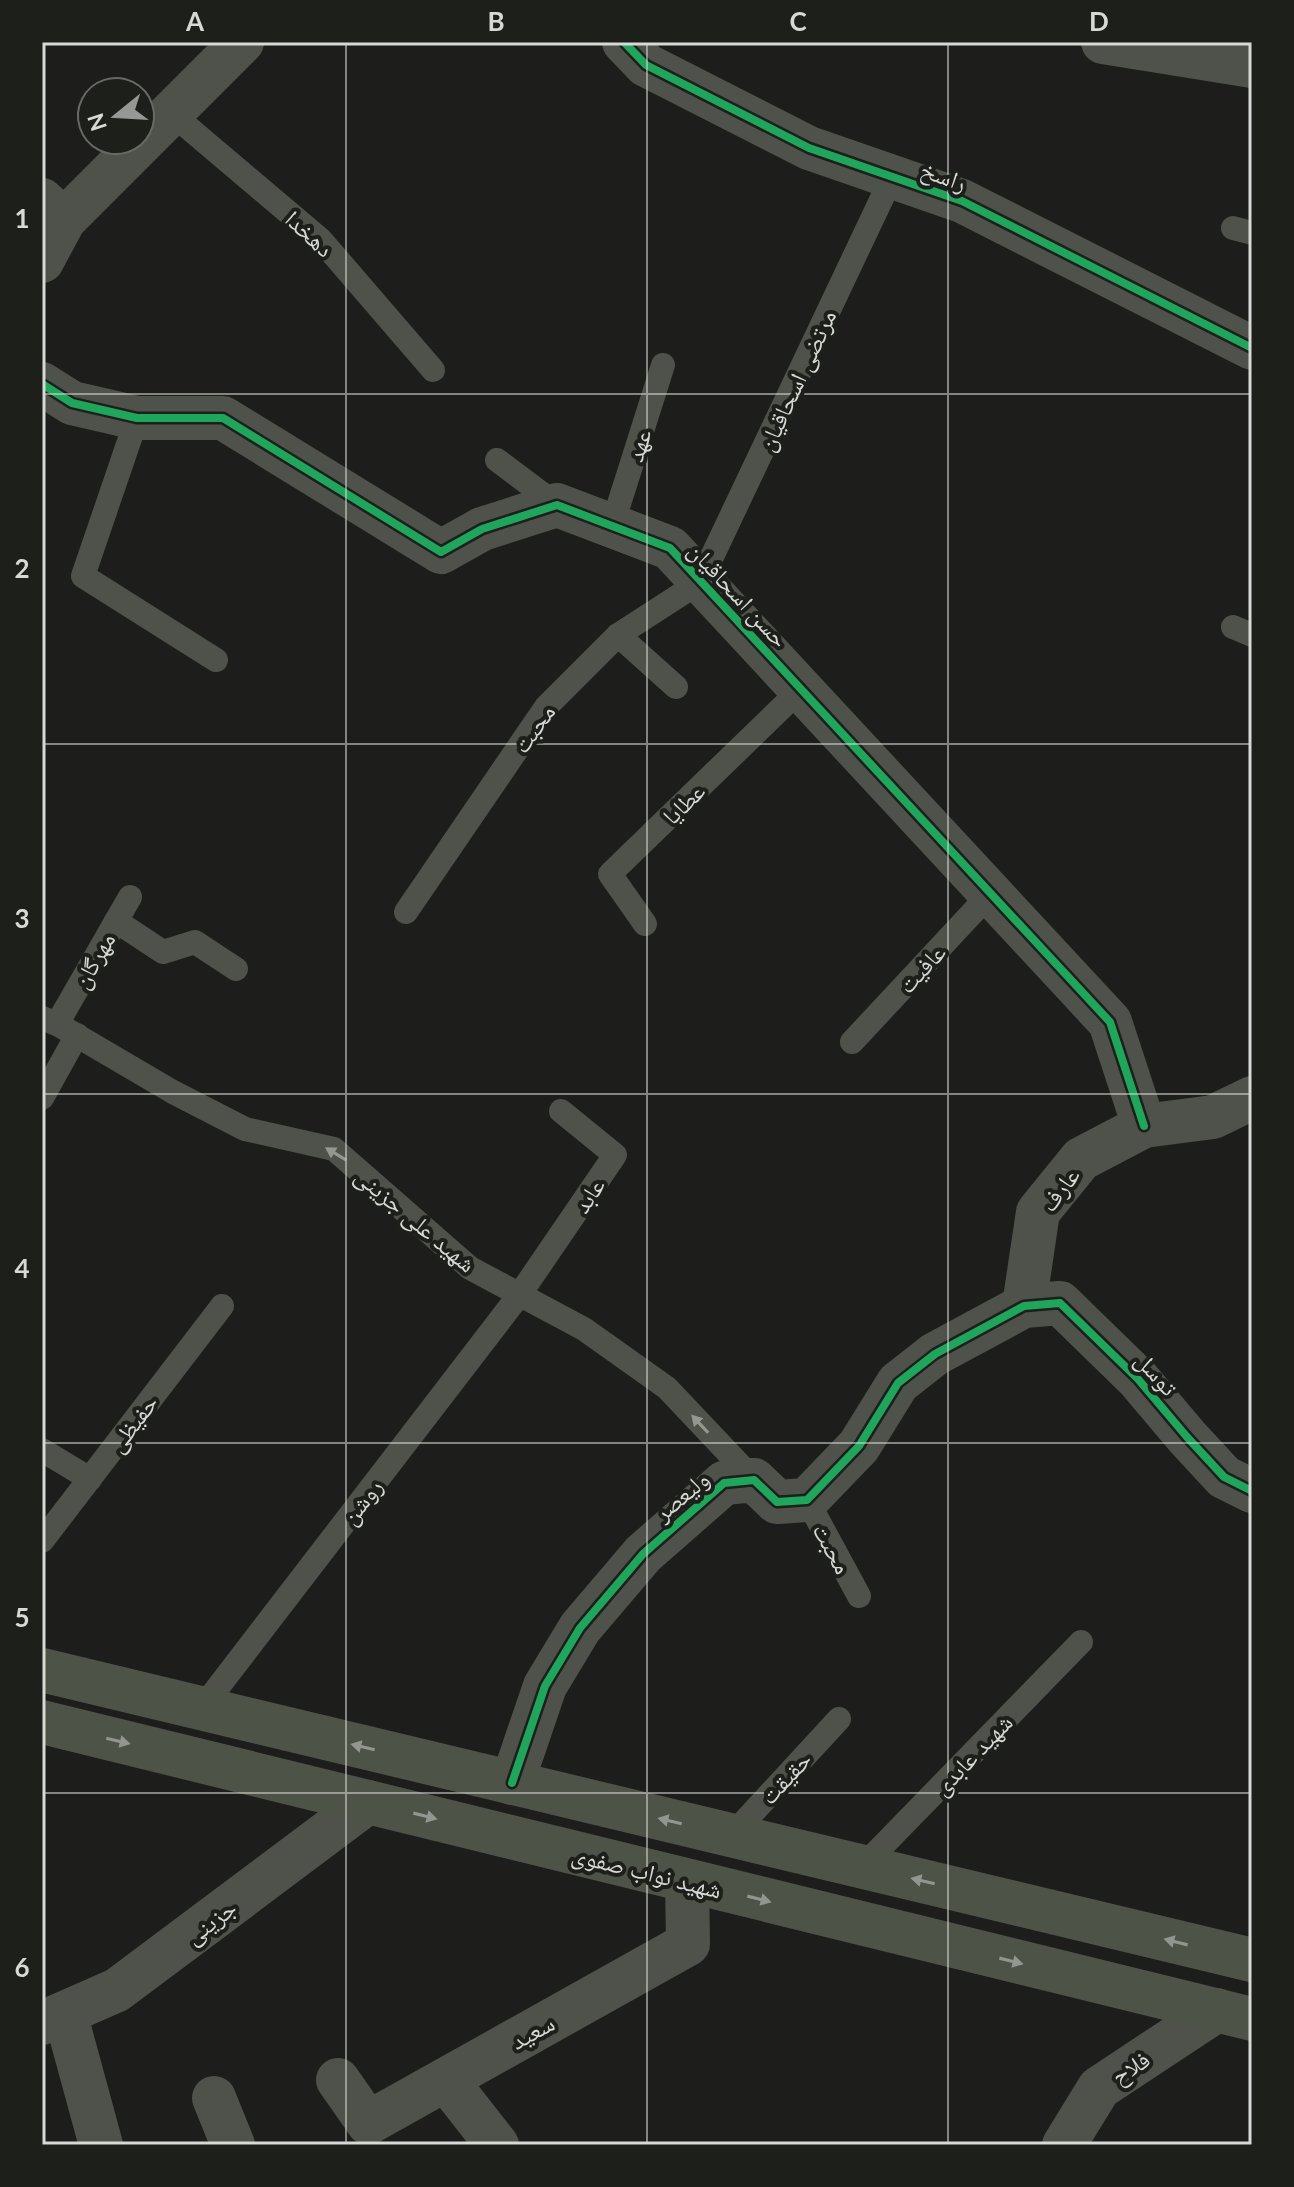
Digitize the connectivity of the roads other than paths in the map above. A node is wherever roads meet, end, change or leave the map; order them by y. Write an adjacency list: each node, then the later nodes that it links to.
1 (242, 42): 5 (street)
2 (624, 42): 6 (street, راسخ)
3 (1103, 42): 4 (street)
4 (1252, 66)
5 (171, 113): 7 (street); 11 (lane, دهخدا)
6 (892, 177): 9 (street, راسخ); 17 (lane, مرتضی اسحاقیان)
7 (53, 210): 8 (street)
8 (42, 261)
9 (1252, 348)
10 (663, 365): 16 (lane, عهد)
11 (433, 370)
12 (42, 384): 13 (street)
13 (137, 418): 15 (street); 19 (lane)
14 (497, 460): 15 (lane)
15 (557, 505): 16 (street, حسن اسحاقیان)
16 (612, 526): 17 (street, حسن اسحاقیان)
17 (700, 582): 18 (lane, محبت); 21 (street, حسن اسحاقیان)
18 (618, 635): 20 (lane); 24 (lane, محبت)
19 (216, 660)
20 (676, 687)
21 (800, 690): 22 (street, حسن اسحاقیان); 26 (lane, عطایا)
22 (990, 894): 29 (lane, عافیت); 33 (street, حسن اسحاقیان)
23 (130, 897): 25 (lane, مهرگان)
24 (406, 912)
25 (116, 921): 27 (lane); 28 (lane, مهرگان)
26 (645, 924)
27 (236, 969)
28 (59, 1026): 30 (lane, مهرگان); 34 (lane, شهید علی جزینی, one-way to 28)
29 (852, 1042)
30 (42, 1098)
31 (1252, 1098): 33 (street, عارف)
32 (561, 1111): 34 (lane, عابد)
33 (1144, 1126): 36 (street, عارف)
34 (520, 1294): 39 (lane, شهید علی جزینی, one-way to 34); 46 (lane, روشن)
35 (222, 1306): 38 (lane, حفیظی)
36 (1024, 1306): 40 (street, توسل); 41 (street)
37 (42, 1450): 38 (lane)
38 (90, 1479): 42 (lane, حفیظی)
39 (754, 1480): 41 (street); 49 (street, ولیعصر)
40 (1252, 1491)
41 (807, 1500): 43 (lane, محبت)
42 (42, 1541)
43 (859, 1596)
44 (1081, 1642): 52 (lane, شهید عابدی)
45 (42, 1670): 46 (main road)
46 (202, 1708): 49 (main road, one-way to 46)
47 (839, 1719): 51 (lane, حقیقت)
48 (42, 1722): 50 (main road, شهید نواب صفوی, one-way to 50)
49 (512, 1783): 51 (main road, one-way to 49)
50 (368, 1802): 53 (main road, شهید نواب صفوی, one-way to 53); 56 (street, جزینی)
51 (732, 1835): 52 (main road)
52 (862, 1867): 54 (main road, one-way to 52)
53 (687, 1881): 55 (main road, شهید نواب صفوی, one-way to 55); 58 (street, سعید)
54 (1252, 1960)
55 (1234, 2014): 63 (street, فلاح)
56 (54, 2018): 60 (street)
57 (338, 2080): 58 (street, سعید)
58 (446, 2080): 62 (street)
59 (214, 2098): 61 (street)
60 (101, 2145)
61 (233, 2145)
62 (497, 2145)
63 (1064, 2145)

